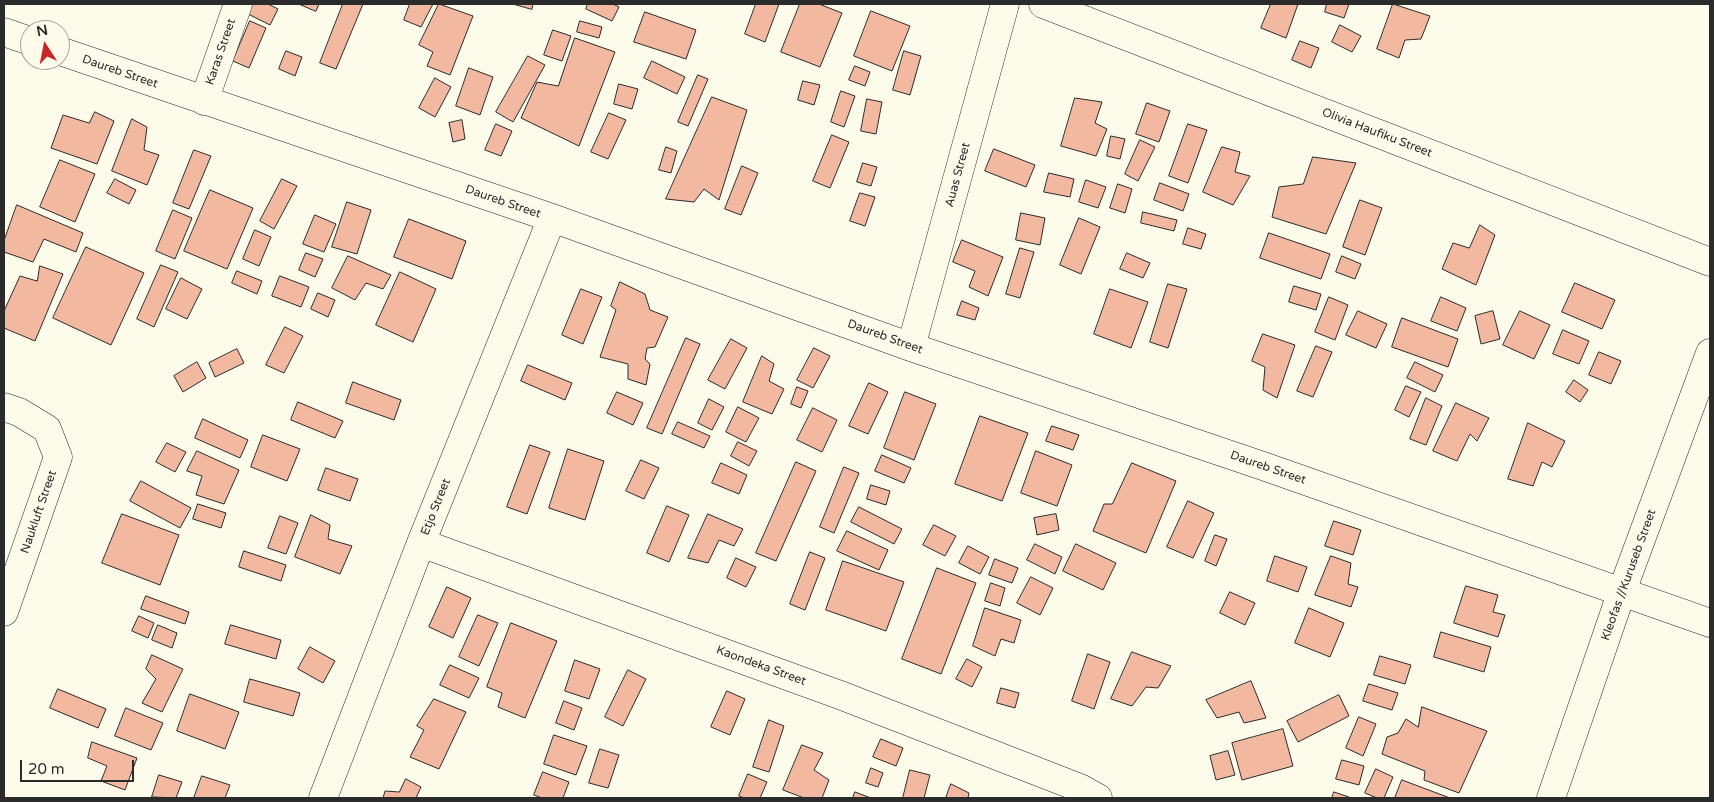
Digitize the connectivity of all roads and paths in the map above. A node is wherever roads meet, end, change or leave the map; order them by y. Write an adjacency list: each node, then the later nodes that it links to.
1 (238, 4): 7 (street, Karas Street)
2 (1005, 4): 10 (street, Auas Street)
3 (1043, 4): 9 (street, Olivia Haufiku Street)
4 (4, 32): 5 (street)
5 (20, 38)
6 (70, 54): 7 (street, Daureb Street)
7 (204, 101): 8 (street, Daureb Street)
8 (552, 218): 10 (street, Daureb Street); 13 (street, Etjo Street)
9 (1710, 262)
10 (911, 347): 14 (street, Daureb Street)
11 (1710, 353): 14 (street, Kleofas //Kuruseb Street)
12 (4, 407): 15 (street, Naukluft Street)
13 (421, 543): 17 (street, Etjo Street); 18 (street, Kaondeka Street)
14 (1622, 591): 16 (street, Daureb Street); 19 (street, Kleofas //Kuruseb Street)
15 (4, 612)
16 (1710, 623)
17 (323, 798)
18 (1098, 798)
19 (1551, 798)

